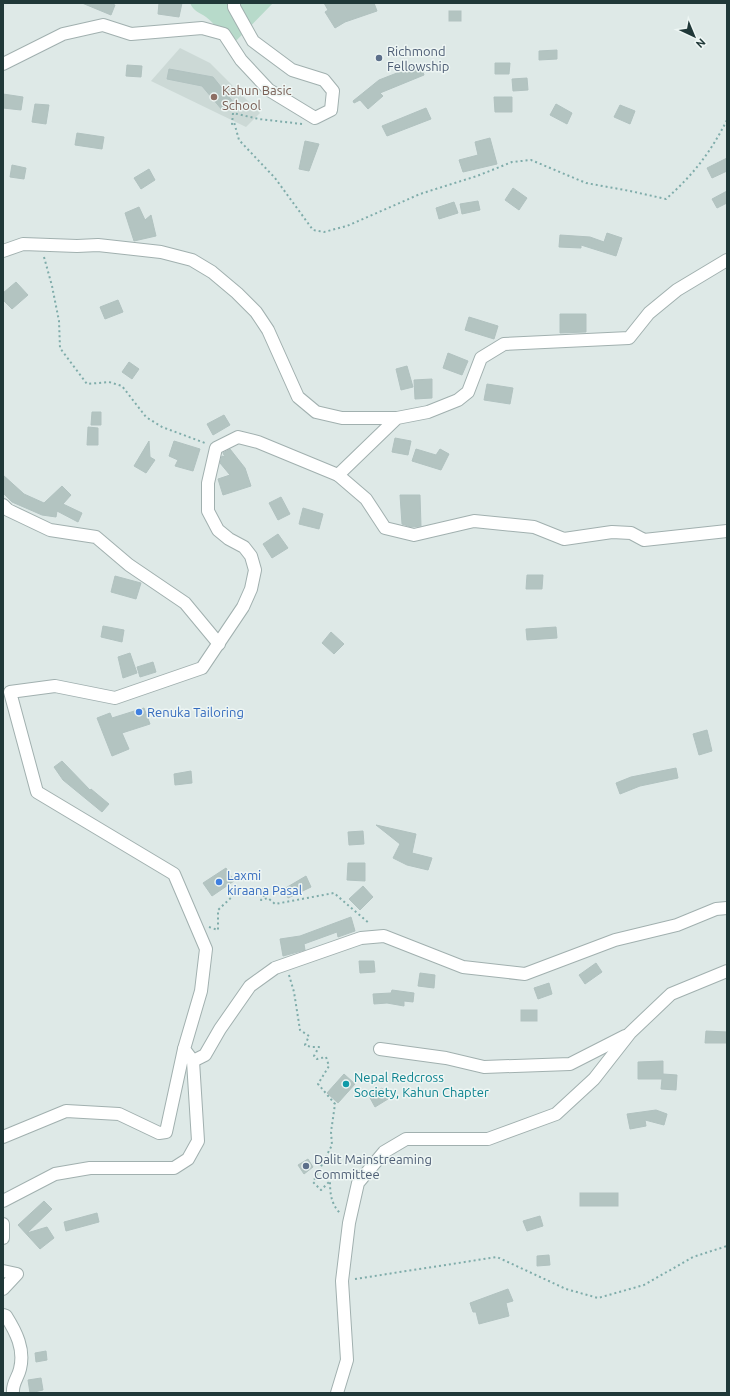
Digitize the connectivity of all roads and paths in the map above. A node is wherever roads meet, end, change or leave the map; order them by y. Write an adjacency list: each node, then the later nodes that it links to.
1 (234, 3): 3 (street)
2 (3, 64): 3 (street)
3 (315, 118): 4 (path)
4 (727, 120)
5 (53, 246): 6 (street); 8 (street); 9 (path)
6 (3, 251)
7 (727, 260): 8 (street)
8 (397, 418): 10 (street)
9 (216, 448): 10 (street); 13 (street)
10 (338, 475): 12 (street)
11 (3, 505): 13 (street)
12 (727, 531)
13 (219, 644): 14 (street)
14 (6, 690): 16 (street)
15 (727, 908): 17 (street)
16 (195, 922): 17 (path); 22 (street)
17 (384, 936): 18 (street)
18 (286, 964): 23 (street); 26 (path)
19 (727, 971): 20 (street)
20 (630, 1033): 21 (street); 26 (street)
21 (380, 1049)
22 (184, 1050): 23 (street); 24 (street)
23 (193, 1062): 25 (street)
24 (3, 1137)
25 (3, 1201)
26 (349, 1223): 31 (street)
27 (3, 1224): 28 (street)
28 (3, 1238)
29 (727, 1246): 31 (path)
30 (3, 1271): 32 (street)
31 (342, 1281): 35 (street)
32 (3, 1289)
33 (3, 1315): 34 (street)
34 (13, 1393)
35 (337, 1393)

